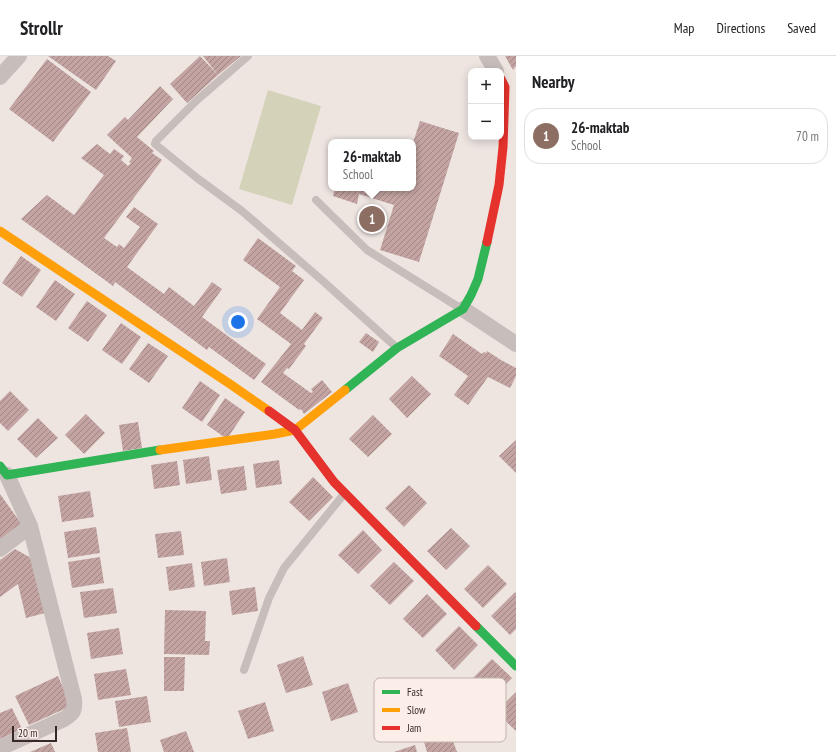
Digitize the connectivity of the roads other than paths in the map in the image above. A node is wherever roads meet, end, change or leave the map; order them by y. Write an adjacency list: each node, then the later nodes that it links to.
1 (20, 56): 5 (street)
2 (248, 56): 11 (lane)
3 (487, 56): 4 (street)
4 (494, 68)
5 (0, 77)
6 (507, 82): 9 (street)
7 (316, 200): 9 (lane)
8 (0, 231): 12 (street)
9 (463, 309): 10 (street); 11 (street)
10 (516, 344)
11 (397, 348): 12 (street)
12 (295, 430): 13 (street); 14 (street)
13 (4, 470): 15 (street)
14 (345, 493): 17 (street); 18 (lane)
15 (30, 526): 16 (street); 19 (street)
16 (0, 548)
17 (516, 666)
18 (244, 670)
19 (0, 748)

